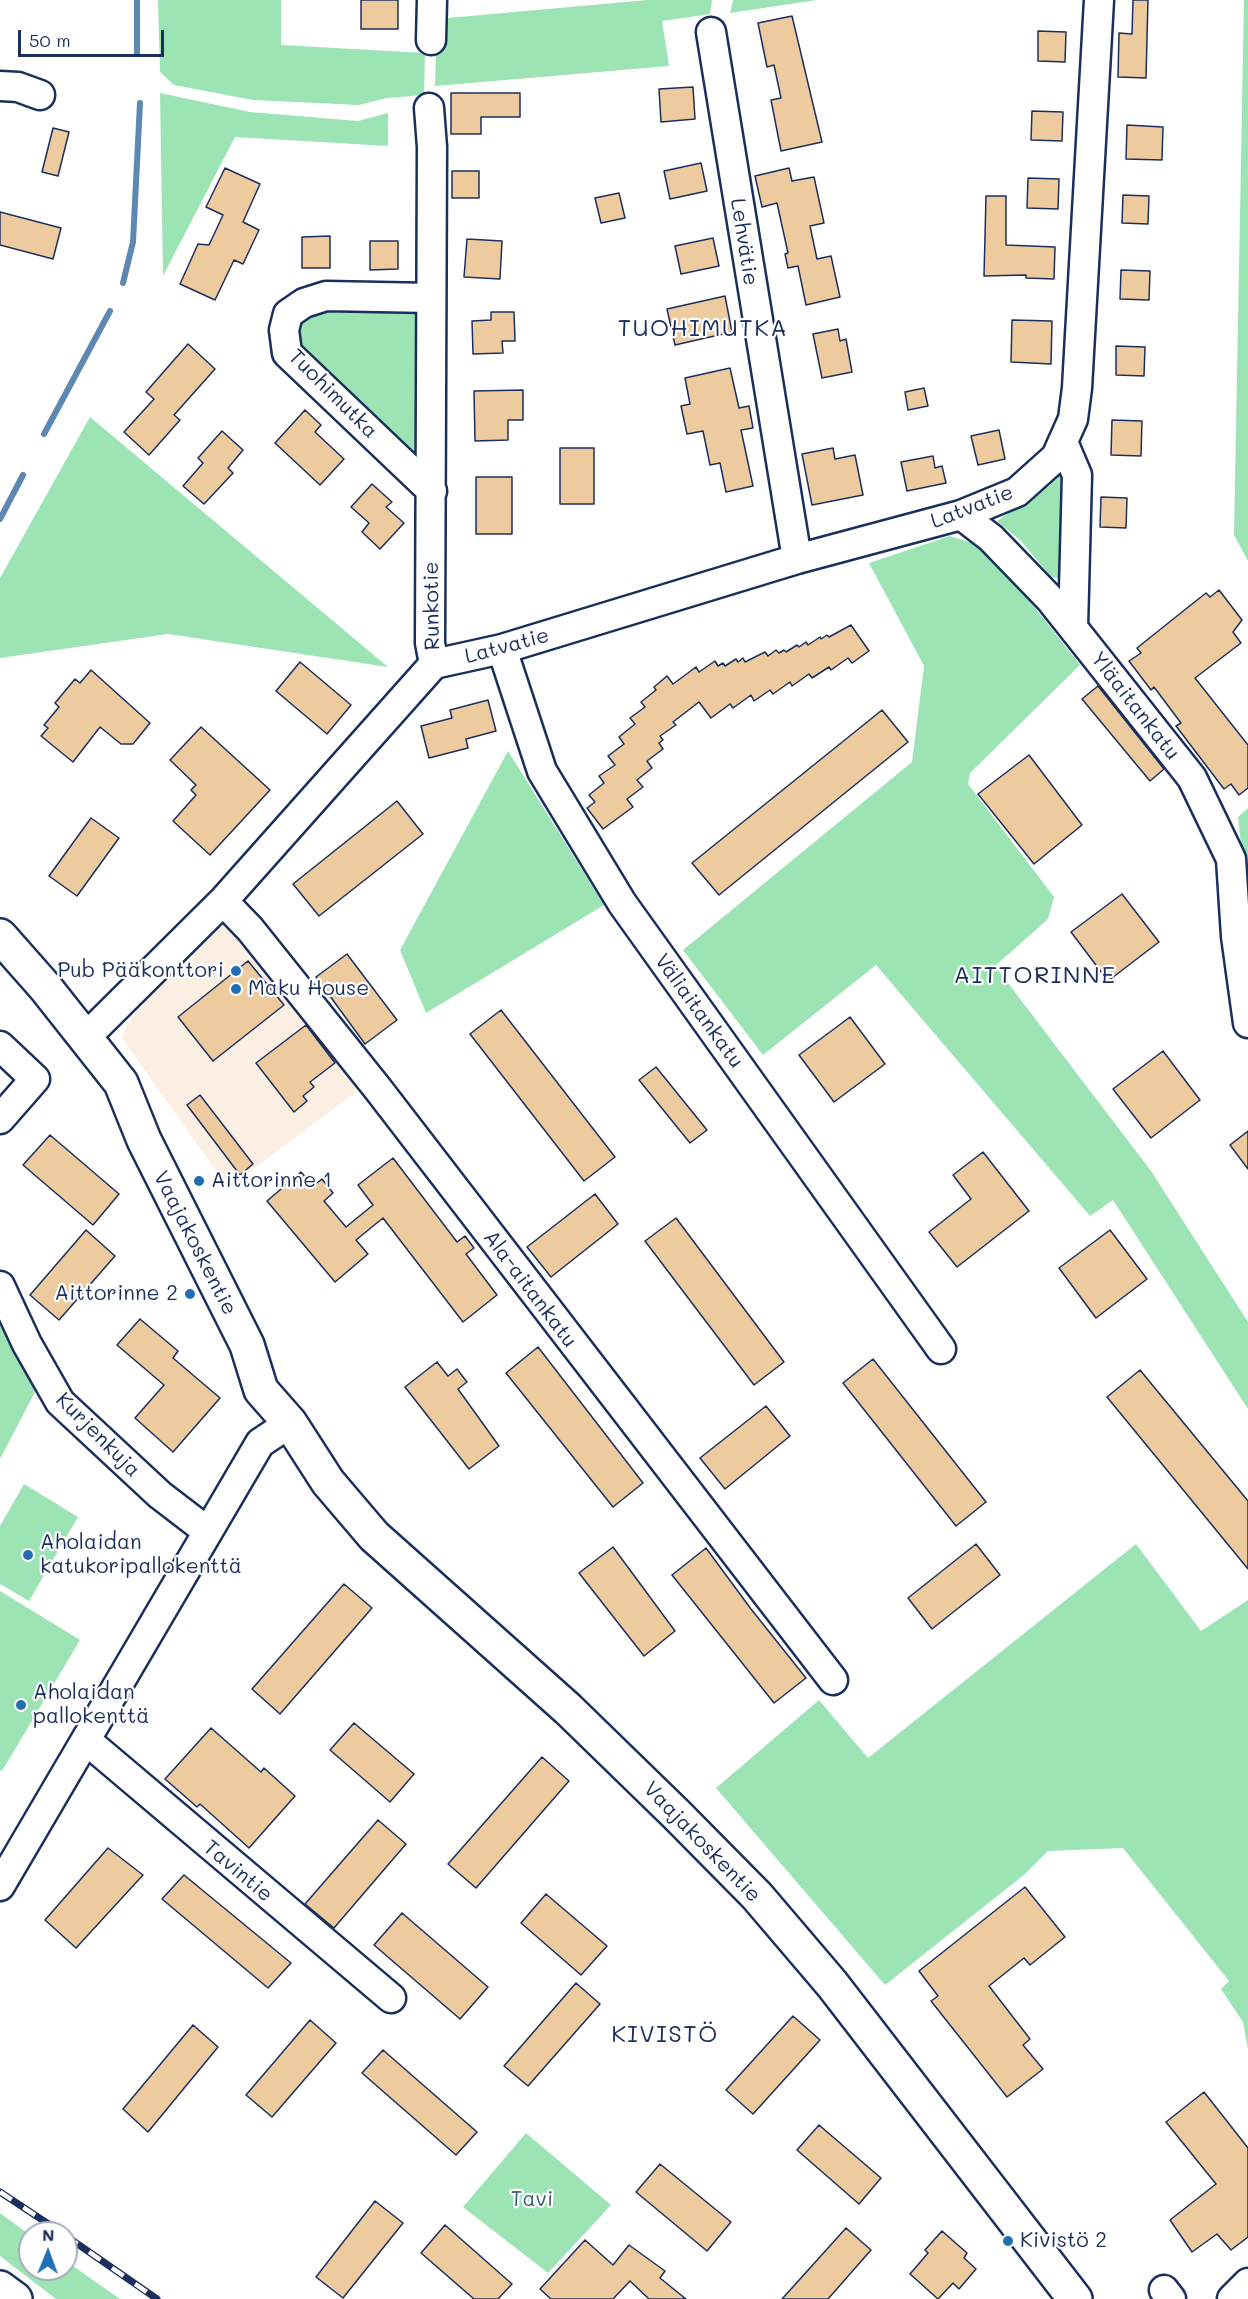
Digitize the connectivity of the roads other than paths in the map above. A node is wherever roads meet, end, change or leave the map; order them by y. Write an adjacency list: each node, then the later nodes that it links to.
1 (432, 0): 4 (street)
2 (1099, 0): 9 (street, Latvatie)
3 (711, 32): 12 (street, Lehvätie)
4 (431, 40)
5 (0, 86): 6 (street)
6 (40, 95)
7 (429, 108): 8 (street, Runkotie)
8 (431, 297): 10 (street, Runkotie); 10 (street, Tuohimutka)
9 (1063, 442): 11 (street, Latvatie); 13 (street)
10 (432, 491): 15 (street, Runkotie)
11 (961, 515): 12 (street, Latvatie); 13 (street, Yläaitankatu)
12 (797, 560): 14 (street, Latvatie)
13 (1073, 627): 18 (street, Yläaitankatu)
14 (502, 649): 15 (street, Latvatie); 23 (street, Väliaitankatu)
15 (434, 664): 16 (street, Runkotie)
16 (223, 902): 19 (street, Runkotie); 26 (street, Ala-aitankatu)
17 (0, 936): 19 (main road, Vaajakoskentie)
18 (1248, 1023)
19 (85, 1038): 24 (main road, Vaajakoskentie)
20 (0, 1046): 21 (street)
21 (0, 1119)
22 (0, 1286): 25 (street, Kurjenkuja)
23 (941, 1349)
24 (290, 1424): 25 (street); 33 (main road, Vaajakoskentie)
25 (207, 1531): 27 (street)
26 (833, 1680)
27 (87, 1741): 28 (street); 29 (street, Tavintie)
28 (1, 1881)
29 (391, 1998)
30 (1248, 2283): 34 (street)
31 (0, 2288): 32 (main road)
32 (15, 2299)
33 (1076, 2299)
34 (1232, 2299)

